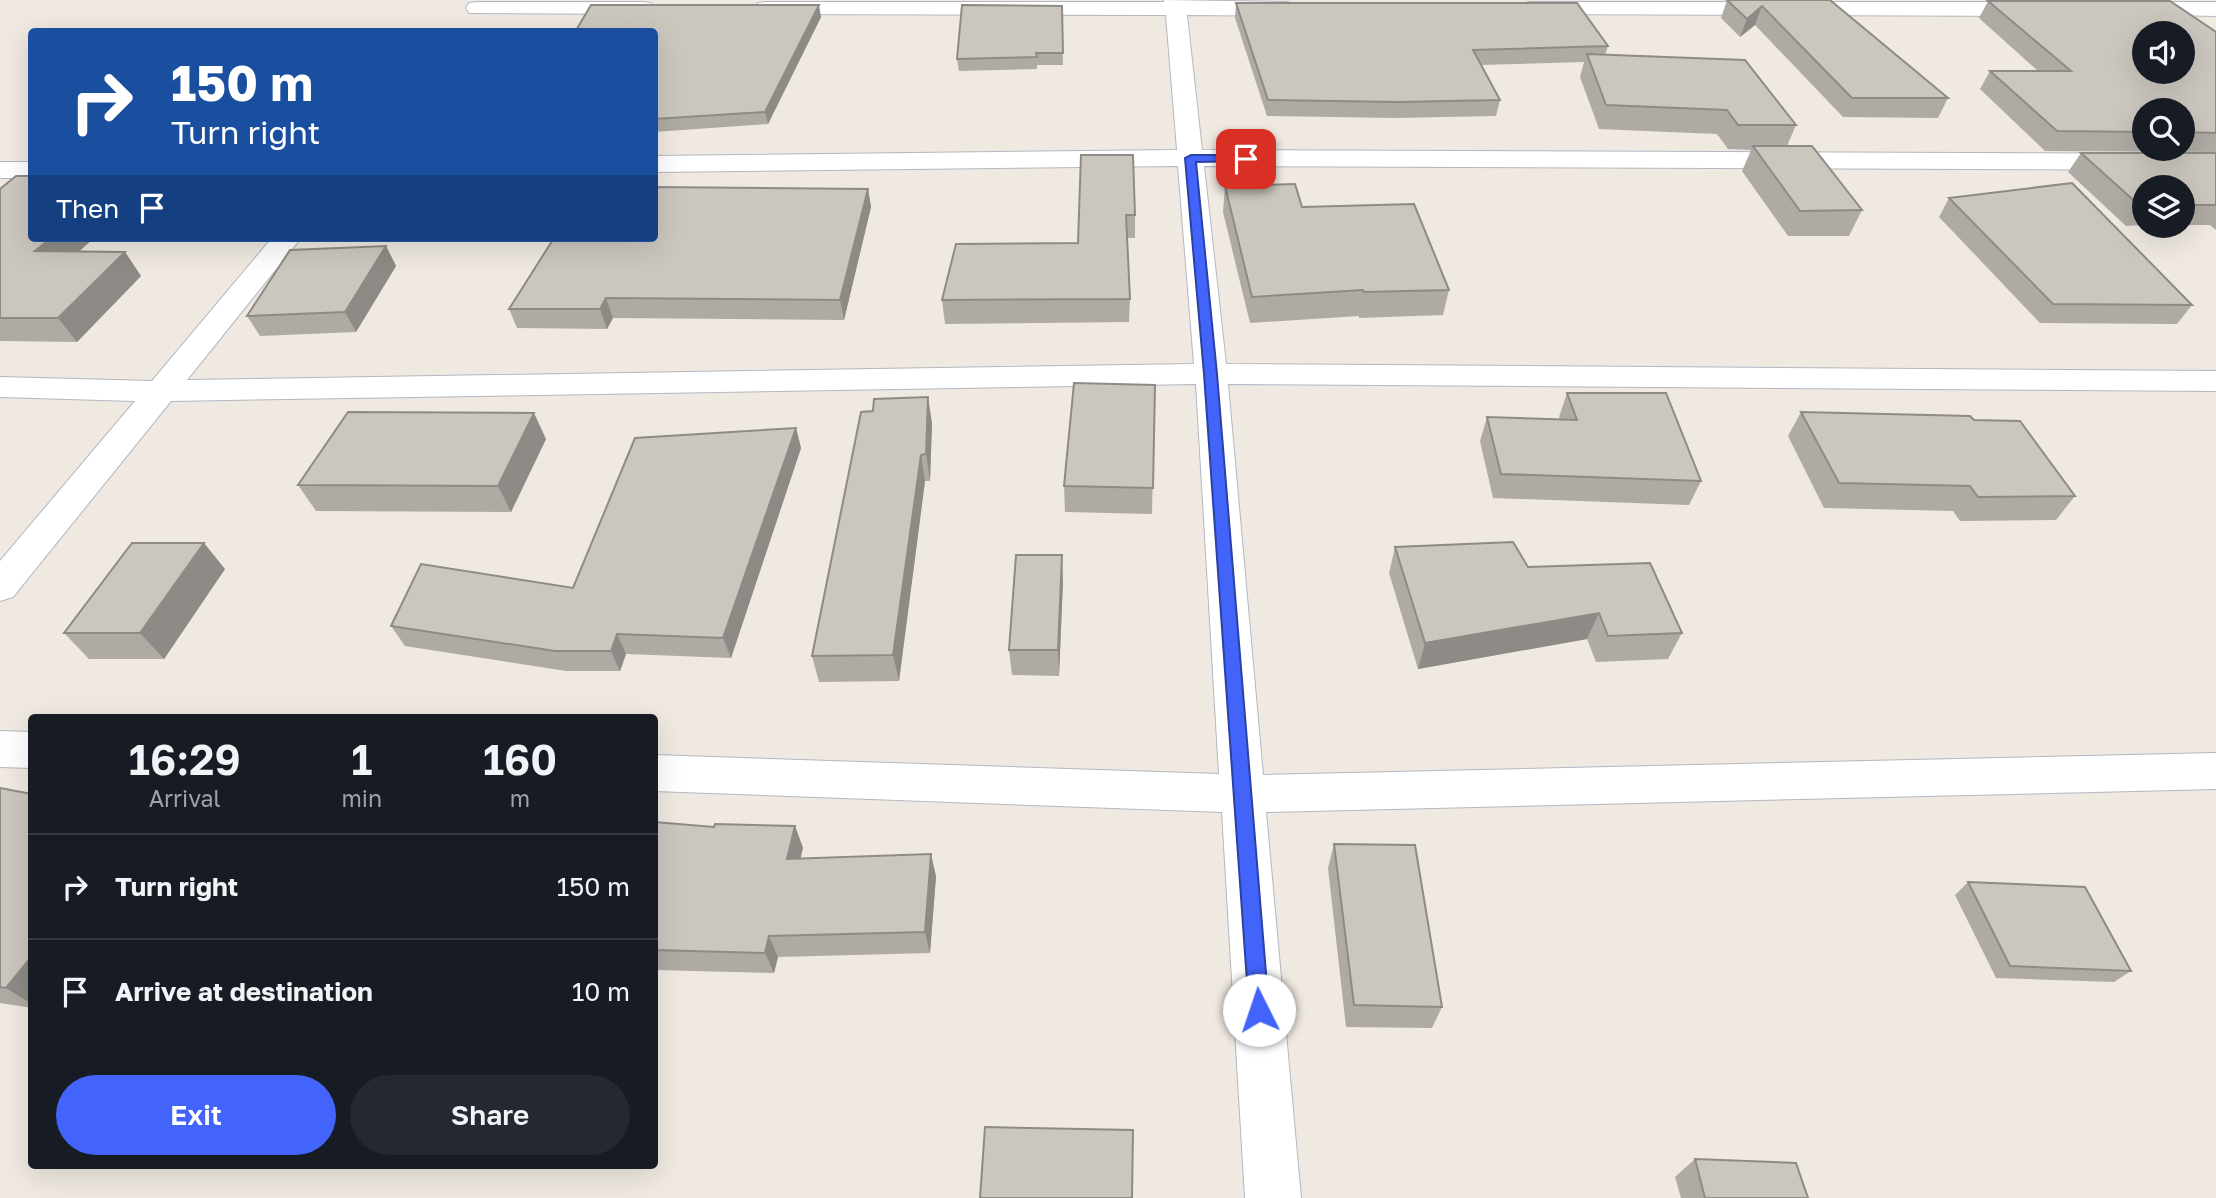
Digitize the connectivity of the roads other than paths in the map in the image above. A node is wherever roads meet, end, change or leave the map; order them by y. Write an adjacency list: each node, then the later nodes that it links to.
1 (1176, 4): 3 (street); 4 (street); 10 (street)
2 (659, 8): 9 (street)
3 (743, 8)
4 (1315, 9)
5 (1509, 9): 6 (street)
6 (2063, 9)
7 (2105, 9): 8 (street)
8 (2216, 9)
9 (475, 11)
10 (1191, 158): 11 (street); 12 (street); 16 (street)
11 (2216, 162)
12 (658, 164)
13 (0, 170): 14 (street)
14 (28, 170)
15 (285, 242): 19 (street)
16 (1211, 374): 17 (street); 19 (street); 25 (street)
17 (2216, 381)
18 (0, 387): 19 (street)
19 (162, 391): 20 (street)
20 (0, 587)
21 (0, 749): 22 (street)
22 (28, 750)
23 (2216, 771): 25 (street)
24 (658, 773): 25 (street)
25 (1242, 794): 26 (street)
26 (1273, 1198)

